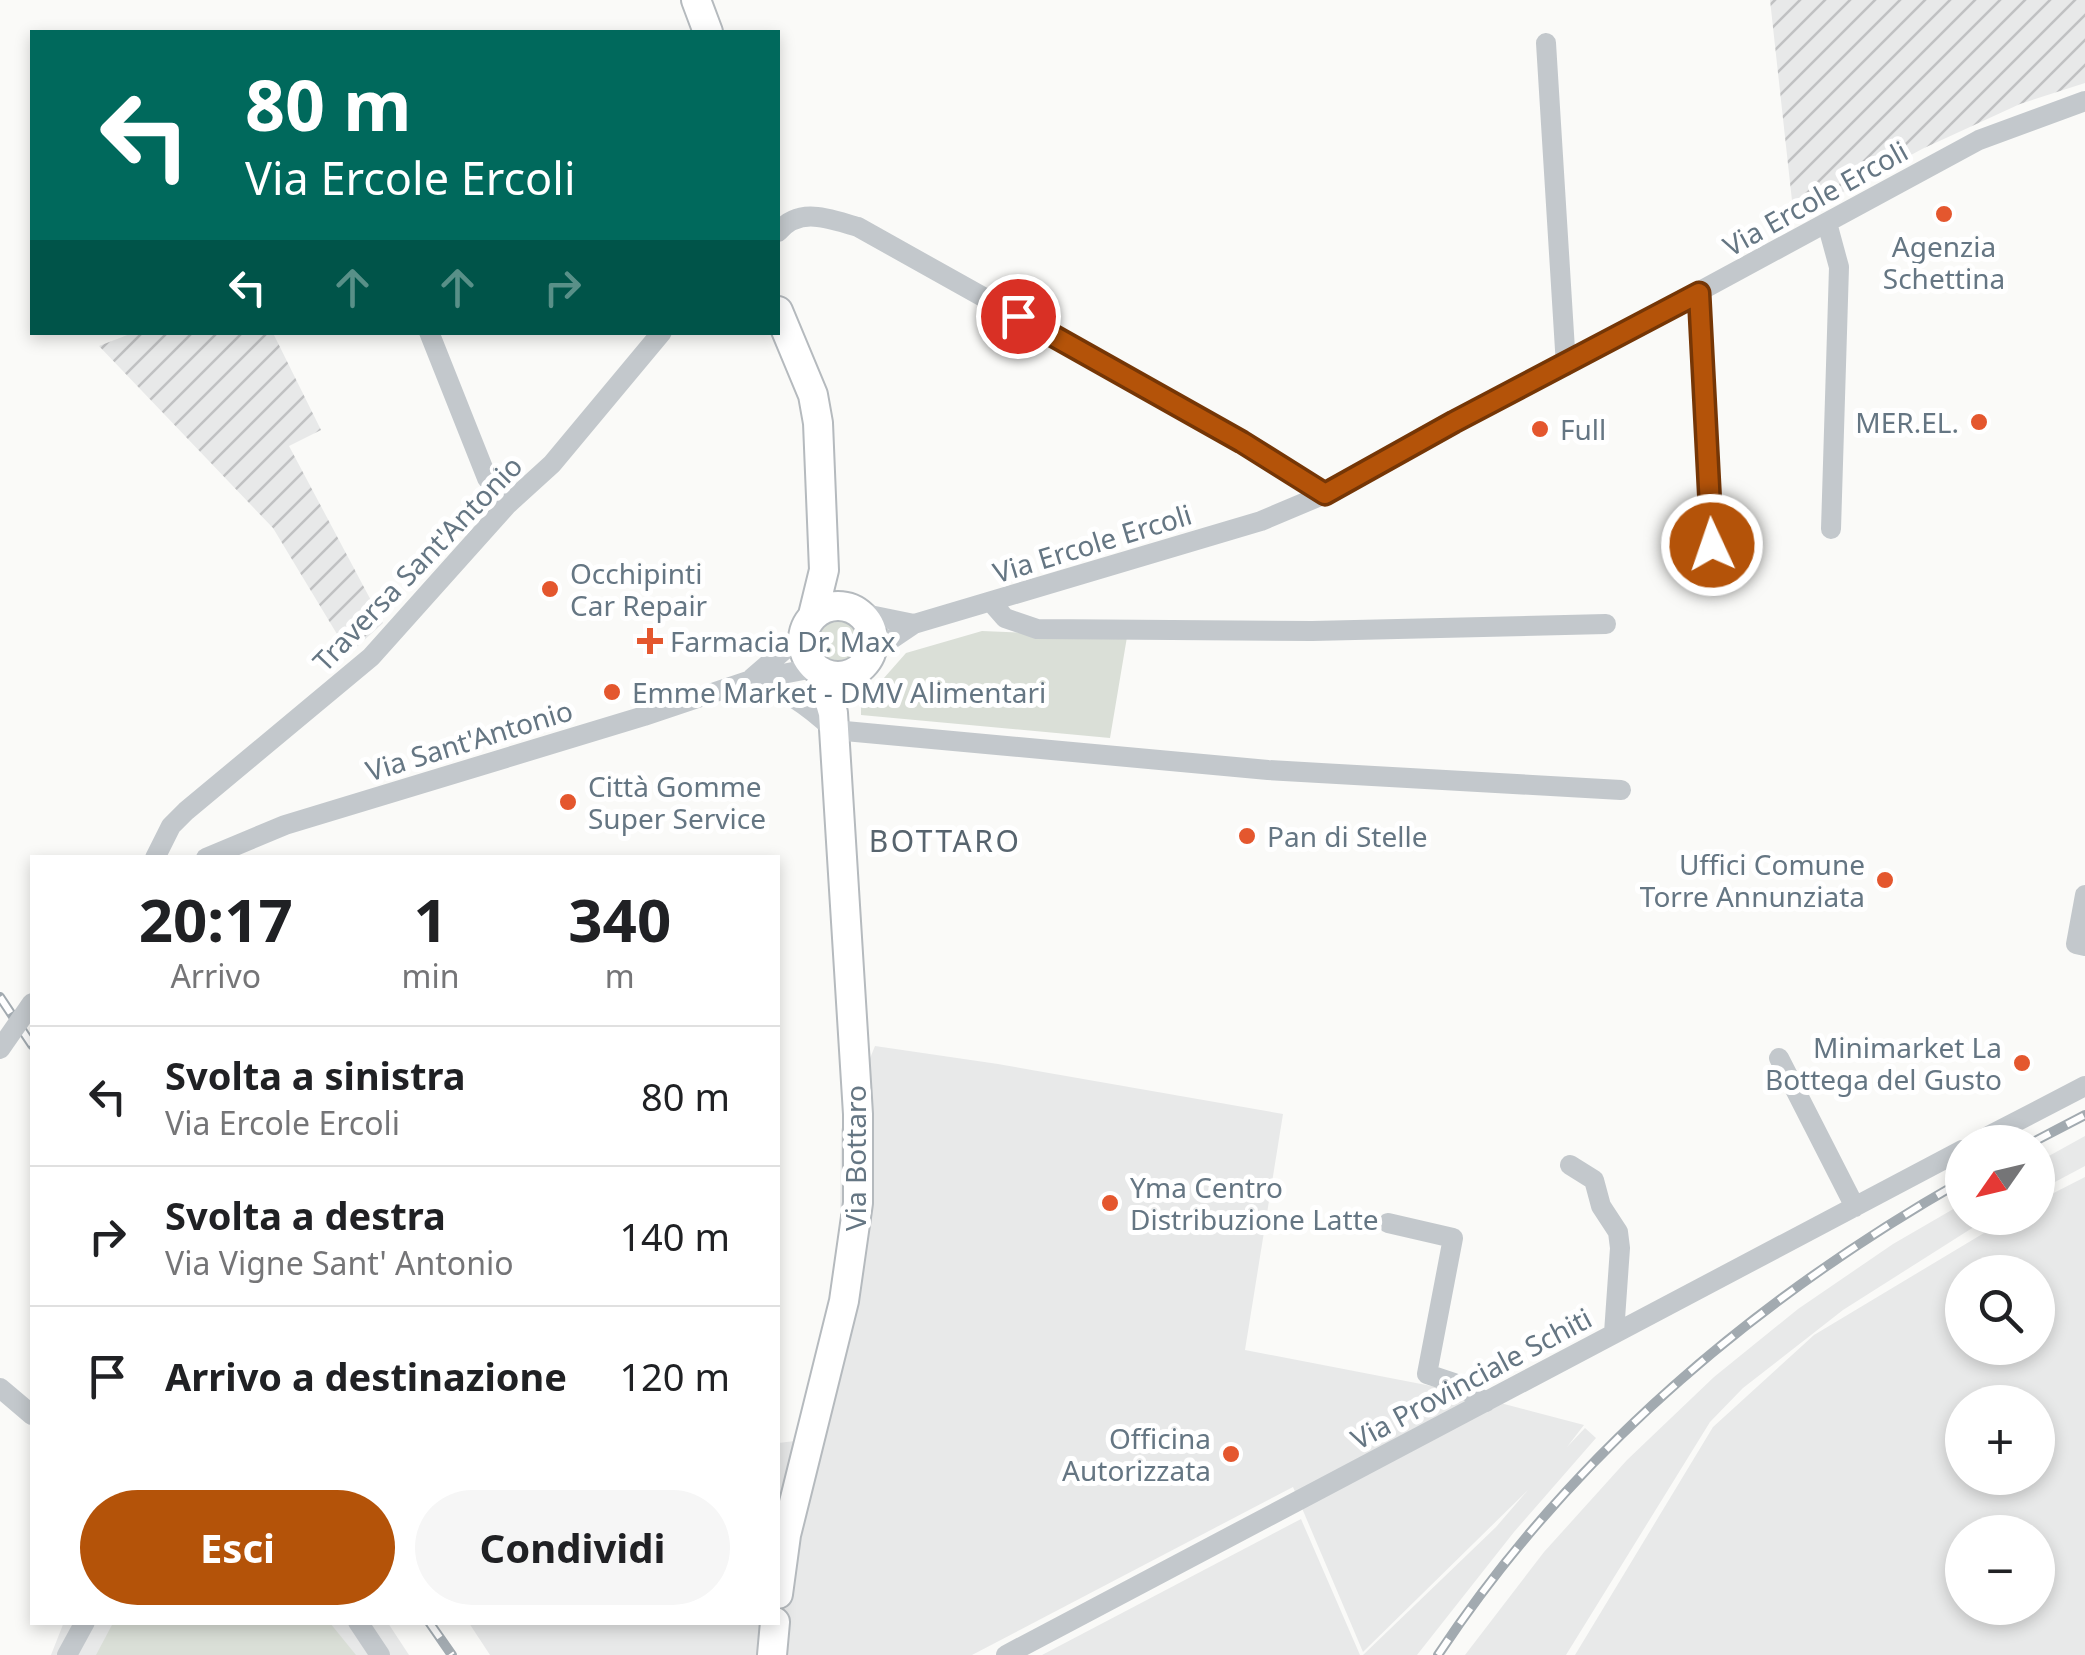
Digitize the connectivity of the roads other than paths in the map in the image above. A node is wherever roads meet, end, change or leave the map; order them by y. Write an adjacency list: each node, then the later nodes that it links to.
1 (696, 0): 3 (main road)
2 (718, 0): 4 (main road)
3 (707, 30)
4 (717, 30)
5 (1546, 43): 13 (street)
6 (2085, 101): 7 (street, Via Ercole Ercoli)
7 (1828, 223): 9 (street, Via Ercole Ercoli); 16 (street)
8 (780, 229): 14 (street)
9 (1699, 293): 13 (street, Via Ercole Ercoli); 17 (street)
10 (780, 315): 18 (main road)
11 (431, 335): 15 (street)
12 (660, 335): 15 (street, Traversa Sant'Antonio)
13 (1566, 366): 14 (street, Via Ercole Ercoli)
14 (1325, 494): 19 (street, Via Ercole Ercoli)
15 (507, 504): 29 (street, Traversa Sant'Antonio)
16 (1830, 529)
17 (1712, 545)
18 (824, 570): 20 (main road); 21 (main road)
19 (991, 602): 22 (street, Via Ercole Ercoli); 23 (street)
20 (853, 610): 21 (main road); 22 (street, Via Ercole Ercoli); 24 (main road)
21 (808, 624): 25 (main road); 26 (street, Via Sant'Antonio)
22 (914, 624): 24 (street, Via Ercole Ercoli)
23 (1606, 624)
24 (863, 662): 25 (main road); 27 (main road)
25 (818, 670): 26 (street, Via Sant'Antonio); 27 (main road, Via Bottaro)
26 (750, 680): 27 (street); 30 (street, Via Sant'Antonio)
27 (834, 722): 28 (street); 46 (main road, Via Bottaro)
28 (1620, 790)
29 (156, 855)
30 (213, 855)
31 (2085, 895): 32 (street)
32 (2085, 946)
33 (30, 1006): 34 (street, bridge)
34 (0, 1049)
35 (1778, 1058): 40 (street)
36 (2085, 1086): 37 (street)
37 (2010, 1125)
38 (1945, 1159): 40 (street, Via Provinciale Schiti)
39 (1570, 1165): 42 (street)
40 (1855, 1207): 42 (street, Via Provinciale Schiti)
41 (1388, 1224): 44 (street)
42 (1614, 1333): 44 (street, Via Provinciale Schiti)
43 (0, 1388): 45 (street)
44 (1486, 1402): 53 (street, Via Provinciale Schiti)
45 (30, 1413)
46 (780, 1581)
47 (83, 1625): 50 (street)
48 (360, 1625): 51 (street)
49 (775, 1625): 52 (main road)
50 (67, 1655)
51 (380, 1655)
52 (772, 1655)
53 (1006, 1655)

